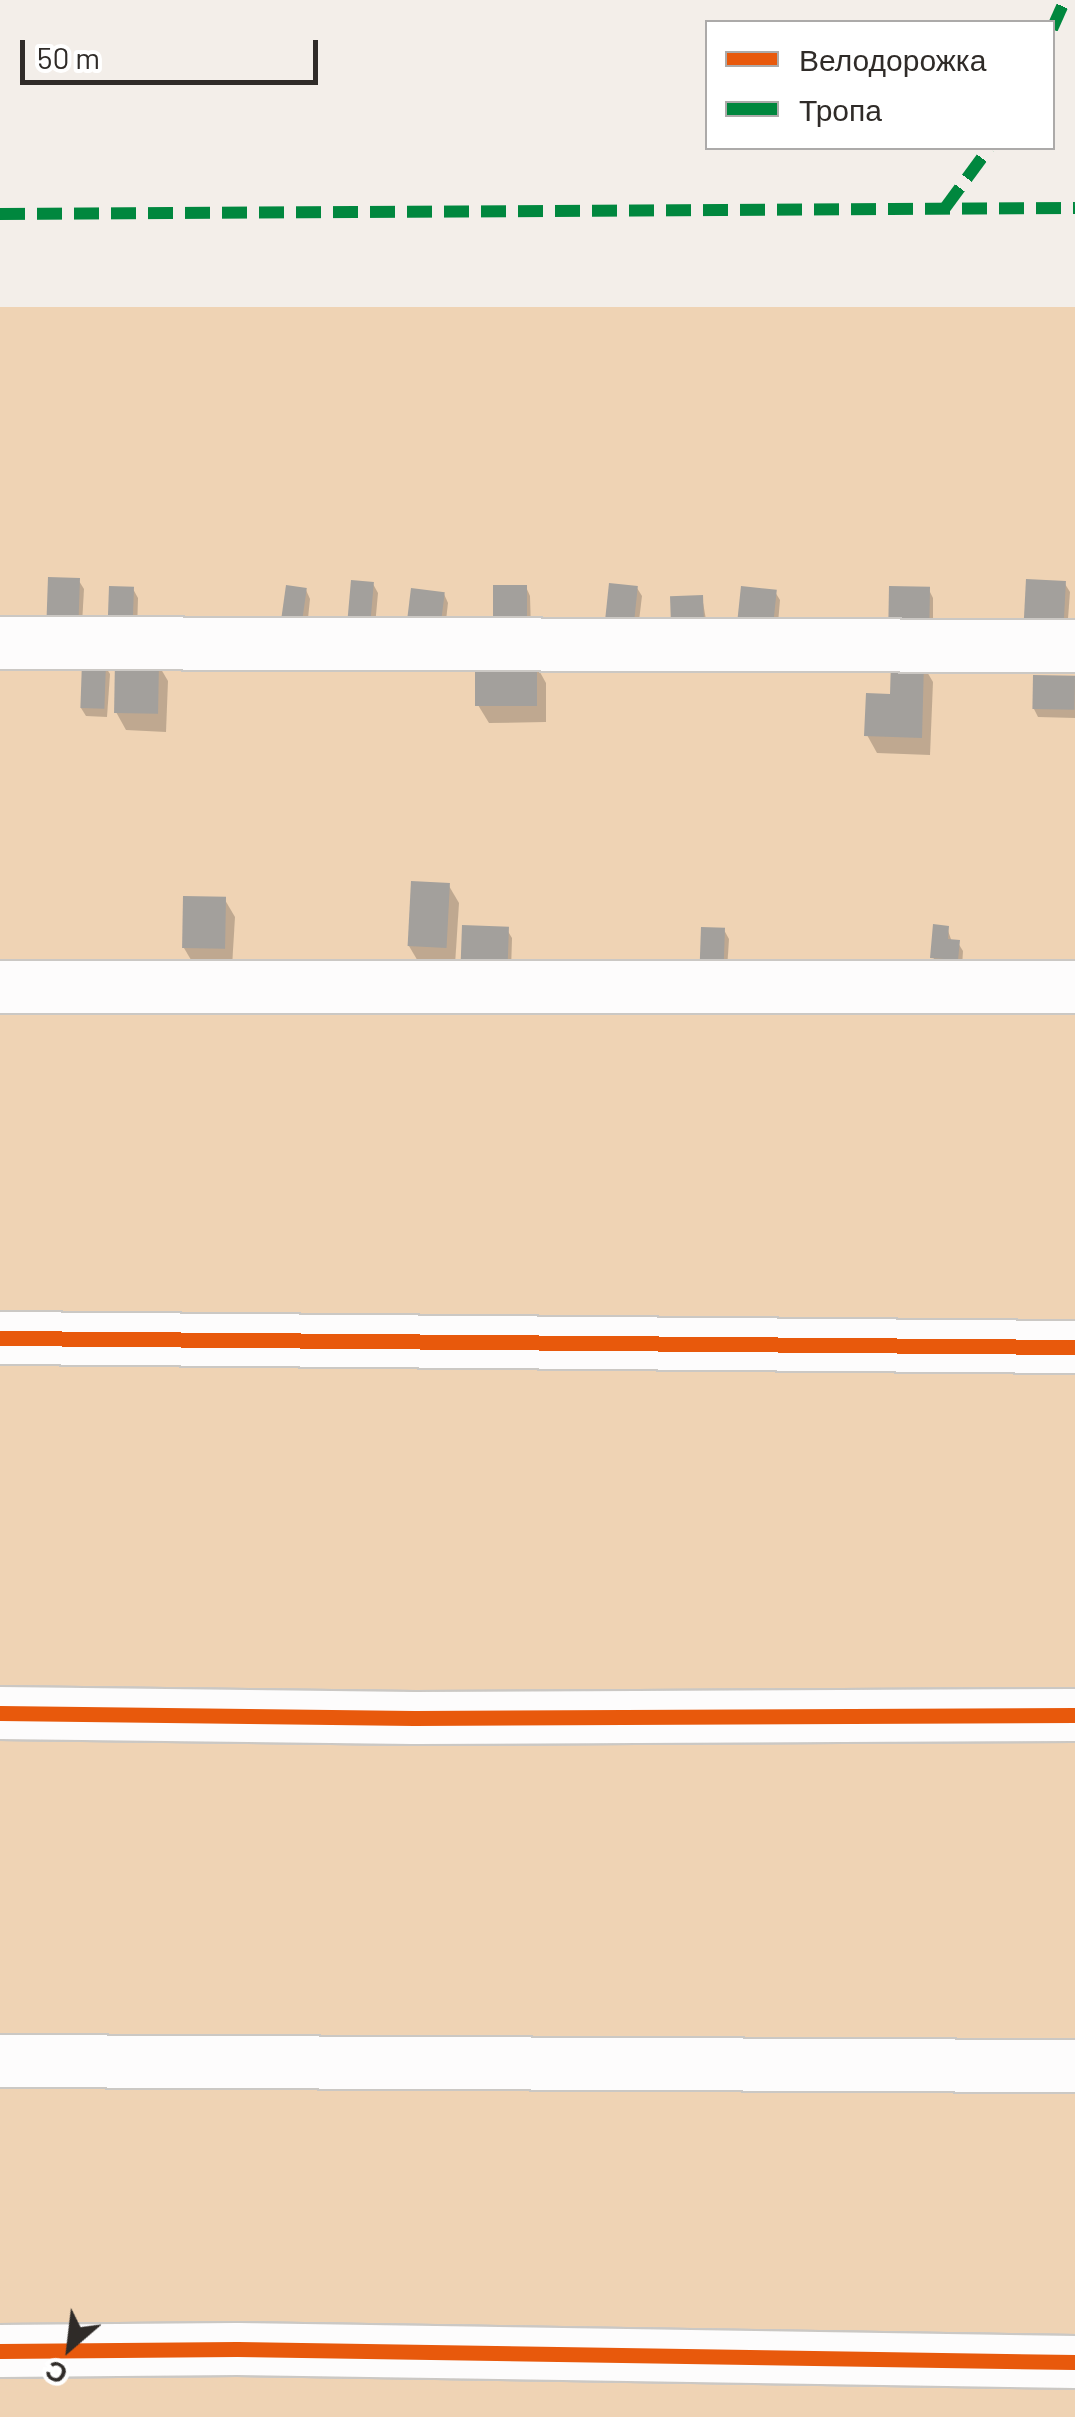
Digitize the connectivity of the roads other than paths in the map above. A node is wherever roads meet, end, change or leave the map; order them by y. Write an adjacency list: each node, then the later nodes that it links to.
1 (0, 643): 2 (street)
2 (1075, 646)
3 (0, 987): 4 (street)
4 (1075, 987)
5 (0, 1338): 6 (street)
6 (1075, 1346)
7 (0, 1713): 8 (street)
8 (1075, 1715)
9 (0, 2061): 10 (street)
10 (1075, 2066)
11 (0, 2351): 12 (street)
12 (1075, 2362)

